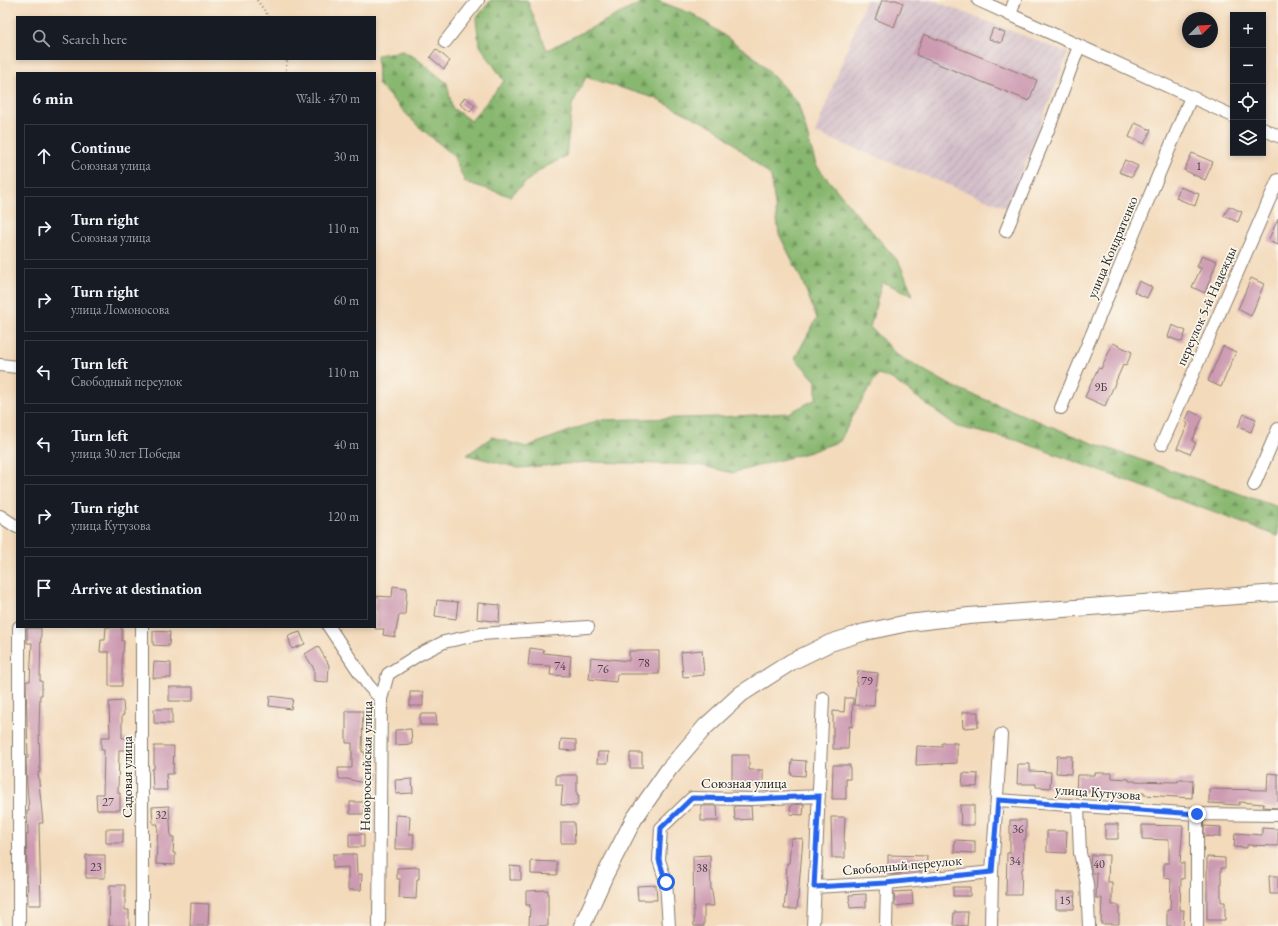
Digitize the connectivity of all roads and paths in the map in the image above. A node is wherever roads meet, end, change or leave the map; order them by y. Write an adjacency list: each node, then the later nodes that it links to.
1 (257, 0): 6 (path)
2 (478, 0): 7 (street)
3 (978, 0): 5 (street)
4 (1015, 0): 5 (street)
5 (1010, 14): 8 (street)
6 (268, 16)
7 (445, 42)
8 (1079, 46): 11 (street); 16 (street)
9 (287, 60): 10 (path)
10 (284, 72)
11 (1191, 97): 12 (street); 19 (street, улица Кондратенко)
12 (1230, 115)
13 (1266, 130): 14 (street)
14 (1278, 136)
15 (1278, 180): 21 (street, переулок 5-й Надежды)
16 (1006, 231)
17 (0, 365): 18 (street)
18 (16, 367)
19 (1061, 408)
20 (1278, 429): 22 (street)
21 (1162, 444)
22 (1254, 485)
23 (0, 516): 24 (street)
24 (16, 526)
25 (1278, 593): 44 (main road)
26 (588, 627): 31 (street, Новороссийская улица)
27 (19, 628): 41 (street)
28 (142, 628): 42 (street, Садовая улица)
29 (330, 628): 31 (street)
30 (823, 698): 33 (street)
31 (381, 699): 43 (street, Новороссийская улица)
32 (1001, 735): 34 (street)
33 (819, 796): 40 (street); 45 (street, Союзная улица)
34 (998, 800): 35 (street, улица Кутузова); 38 (street)
35 (1078, 806): 36 (street, улица Кутузова); 49 (street)
36 (1197, 814): 37 (street, улица Кутузова); 50 (street)
37 (1278, 816)
38 (992, 872): 39 (street, Свободный переулок); 48 (street)
39 (886, 883): 40 (street, Свободный переулок); 47 (street)
40 (814, 887): 46 (street)
41 (19, 926)
42 (142, 926)
43 (380, 926)
44 (582, 926)
45 (669, 926)
46 (813, 926)
47 (886, 926)
48 (991, 926)
49 (1089, 926)
50 (1197, 926)

